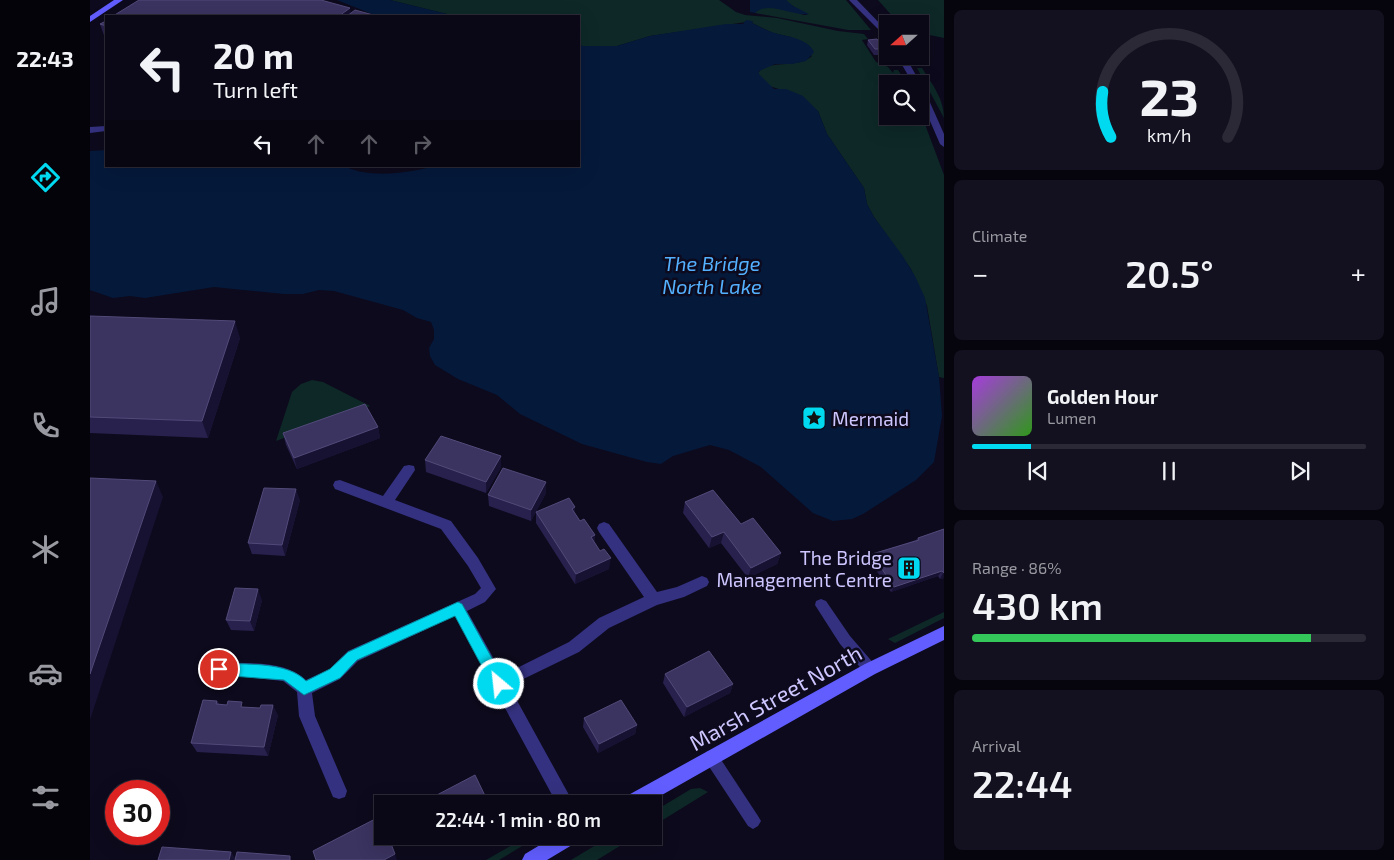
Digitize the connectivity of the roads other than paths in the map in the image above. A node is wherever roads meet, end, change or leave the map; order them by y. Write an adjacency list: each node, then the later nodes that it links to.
1 (119, 0): 3 (street)
2 (853, 0): 4 (lane)
3 (90, 20)
4 (879, 27)
5 (929, 110): 8 (lane)
6 (105, 129): 7 (lane)
7 (90, 130)
8 (944, 144)
9 (408, 470): 11 (street)
10 (340, 486): 11 (street)
11 (386, 502): 16 (street)
12 (604, 528): 14 (street)
13 (702, 582): 14 (street)
14 (654, 599): 20 (street)
15 (821, 605): 19 (lane)
16 (458, 608): 20 (street); 21 (street)
17 (944, 633): 19 (street, Marsh Street North)
18 (219, 669): 21 (street)
19 (870, 669): 22 (street, Marsh Street North)
20 (499, 684): 24 (street)
21 (304, 689): 23 (street)
22 (711, 757): 25 (street, Marsh Street North); 26 (lane)
23 (339, 791)
24 (561, 795)
25 (644, 795)
26 (753, 822)
27 (556, 845): 28 (street)
28 (531, 860)

